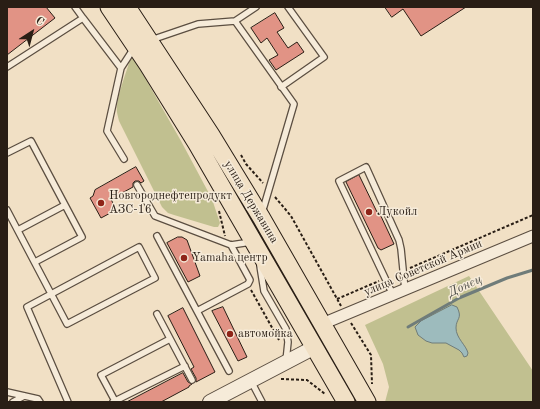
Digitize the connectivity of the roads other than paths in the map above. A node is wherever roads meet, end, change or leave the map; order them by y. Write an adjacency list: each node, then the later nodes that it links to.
1 (75, 7): 6 (lane)
2 (109, 7): 8 (main road, улица Державина)
3 (127, 7): 8 (main road, улица Державина)
4 (256, 7): 7 (lane)
5 (288, 7): 11 (lane)
6 (83, 18): 9 (lane); 10 (lane)
7 (235, 21): 8 (lane); 11 (lane)
8 (143, 43): 10 (lane); 17 (main road, улица Державина); 18 (main road, улица Державина)
9 (7, 67)
10 (120, 68): 13 (lane)
11 (282, 87): 17 (lane)
12 (7, 153): 15 (lane)
13 (124, 159)
14 (137, 185): 22 (lane)
15 (65, 205): 19 (lane); 24 (lane)
16 (7, 210): 19 (lane)
17 (261, 217): 18 (street); 30 (main road, улица Державина)
18 (245, 226): 23 (main road, улица Державина)
19 (18, 230): 24 (lane)
20 (157, 236): 28 (lane)
21 (533, 236): 25 (street, улица Советской Армии)
22 (229, 244): 23 (lane); 28 (lane)
23 (256, 245): 32 (main road, улица Державина); 34 (lane)
24 (34, 262): 26 (lane)
25 (405, 290): 27 (street, улица Советской Армии); 27 (lane)
26 (51, 294): 26 (lane); 43 (lane)
27 (393, 294): 30 (street, улица Советской Армии)
28 (197, 311): 35 (lane)
29 (157, 314): 31 (lane)
30 (322, 324): 47 (main road, улица Державина)
31 (170, 339): 33 (lane); 40 (lane)
32 (315, 347): 34 (street); 46 (main road, улица Державина)
33 (185, 366): 36 (lane); 40 (lane)
34 (281, 370): 37 (street)
35 (229, 371)
36 (192, 380)
37 (251, 380): 44 (street); 45 (lane)
38 (7, 392): 39 (lane)
39 (24, 396): 41 (lane); 42 (lane)
40 (114, 401)
41 (13, 402)
42 (40, 402)
43 (68, 402)
44 (210, 402)
45 (262, 402)
46 (346, 402)
47 (367, 402)

